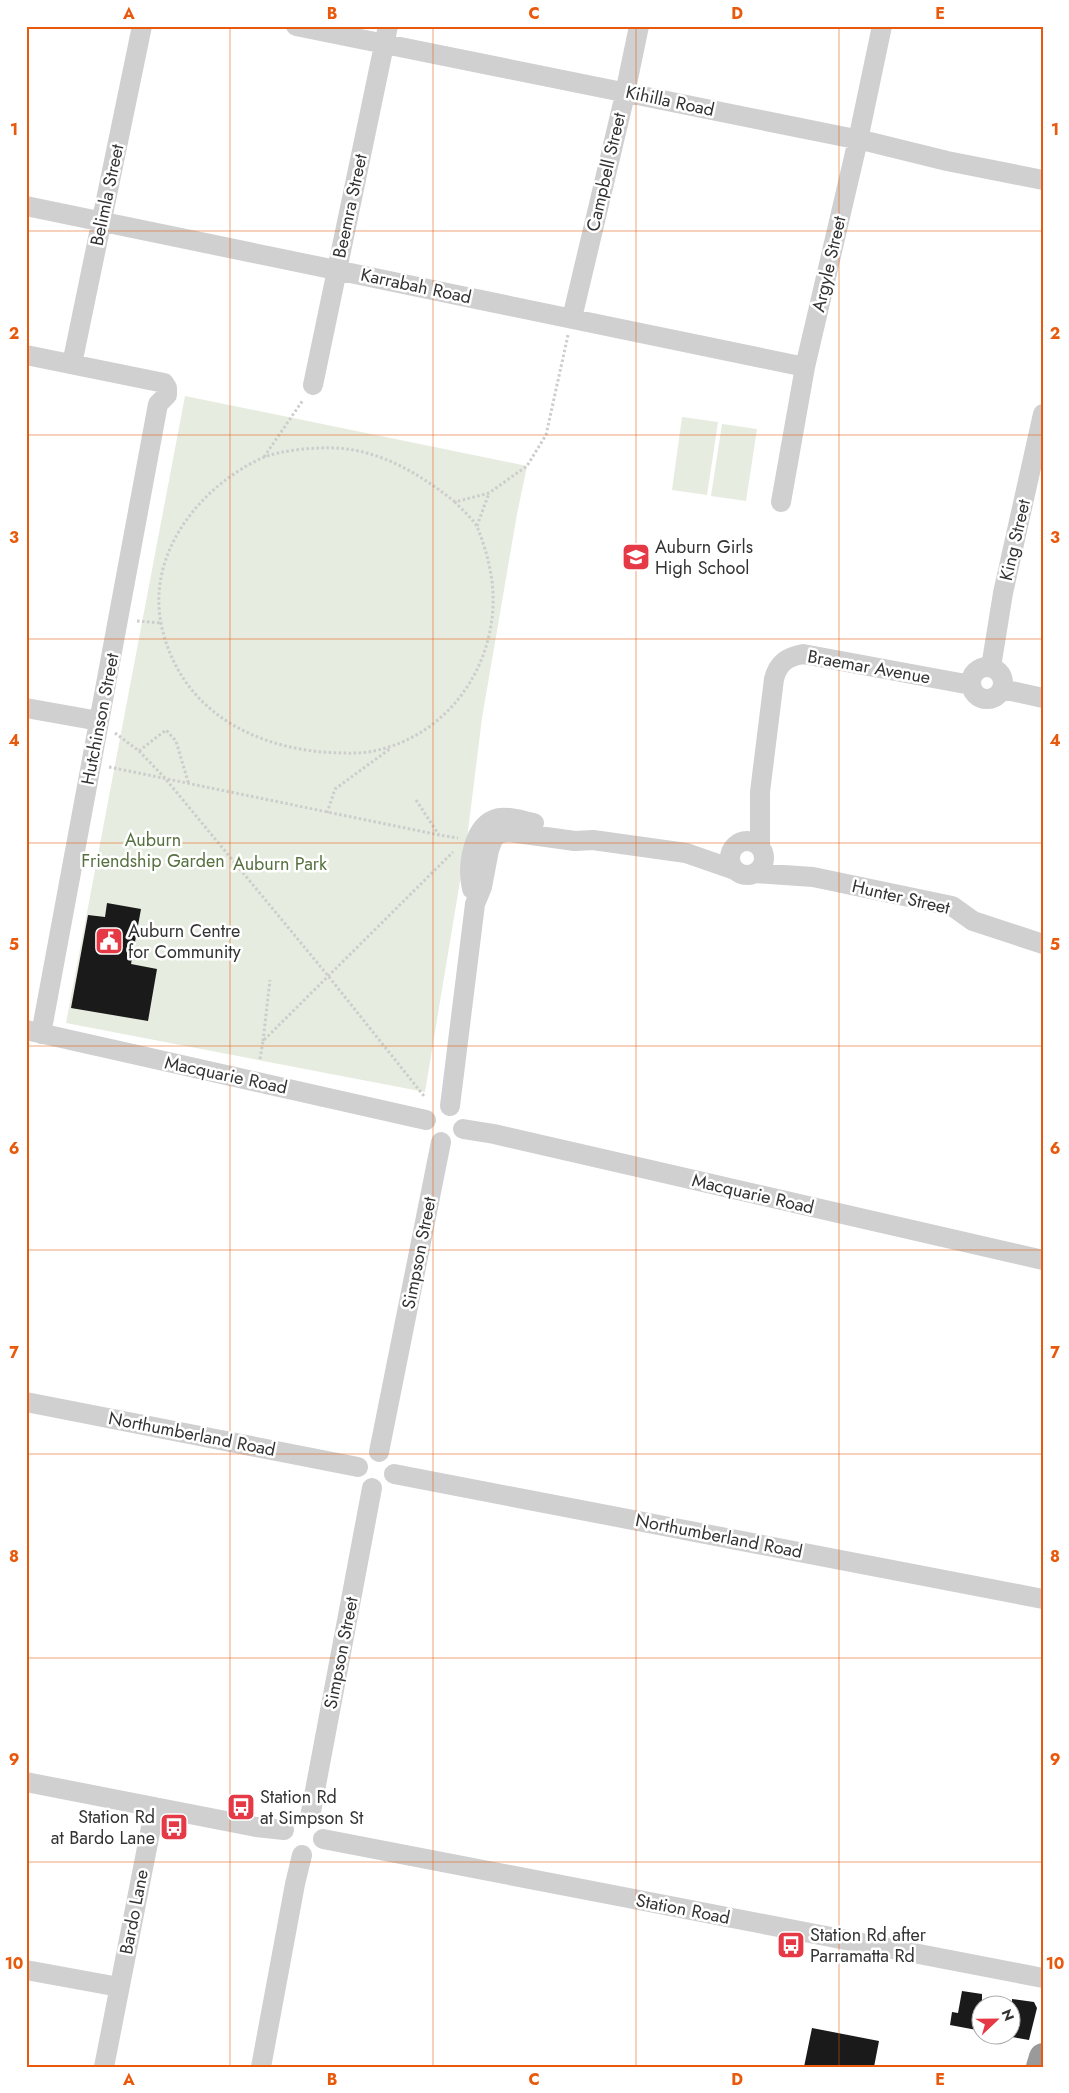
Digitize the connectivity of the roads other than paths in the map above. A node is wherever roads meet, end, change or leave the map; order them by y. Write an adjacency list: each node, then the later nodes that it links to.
1 (142, 26): 10 (street, Belimla Street)
2 (296, 26): 5 (street, Kihilla Road)
3 (639, 26): 6 (street, Campbell Street)
4 (882, 26): 7 (street, Argyle Street)
5 (386, 35): 6 (street, Kihilla Road); 11 (street, Beemra Street)
6 (625, 92): 7 (street, Kihilla Road); 12 (street, Campbell Street)
7 (858, 140): 8 (street, Kihilla Road); 15 (street, Argyle Street)
8 (1043, 180)
9 (26, 206): 10 (street, Karrabah Road)
10 (102, 221): 11 (street, Karrabah Road); 14 (street, Belimla Street)
11 (337, 269): 12 (street, Karrabah Road); 16 (street, Beemra Street)
12 (572, 318): 15 (street, Karrabah Road)
13 (26, 355): 14 (street)
14 (72, 364): 24 (street, Hutchinson Street)
15 (805, 367): 18 (street, Argyle Street)
16 (313, 385)
17 (1043, 414): 19 (street, King Street)
18 (781, 502)
19 (990, 667): 20 (street); 21 (street)
20 (971, 685): 21 (street); 26 (street, Braemar Avenue)
21 (1002, 689): 22 (street)
22 (1043, 698)
23 (26, 708): 24 (street)
24 (99, 722): 28 (street, Hutchinson Street)
25 (686, 853): 26 (street, Hunter Street); 26 (street, Hunter Street); 29 (street, Hunter Street)
26 (750, 854): 27 (street, Hunter Street)
27 (1043, 944)
28 (34, 1032): 30 (street, Macquarie Road)
29 (450, 1106): 30 (street); 31 (street)
30 (426, 1120): 32 (street)
31 (463, 1129): 32 (street); 33 (street, Macquarie Road)
32 (441, 1142): 35 (street, Simpson Street)
33 (1043, 1260)
34 (26, 1402): 36 (street, Northumberland Road)
35 (379, 1452): 36 (street); 37 (street)
36 (358, 1467): 38 (street)
37 (394, 1474): 38 (street); 39 (street, Northumberland Road)
38 (372, 1488): 42 (street, Simpson Street)
39 (1043, 1599)
40 (26, 1782): 41 (street)
41 (155, 1806): 43 (street); 48 (street, Bardo Lane)
42 (310, 1817): 43 (street); 44 (street)
43 (284, 1830): 45 (street)
44 (323, 1839): 45 (street); 47 (street, Station Road)
45 (302, 1855): 51 (street)
46 (26, 1970): 48 (street)
47 (1043, 1978)
48 (119, 1987): 50 (street, Bardo Lane)
49 (1043, 2057): 52 (highway)
50 (104, 2067)
51 (261, 2067)
52 (1040, 2067)

